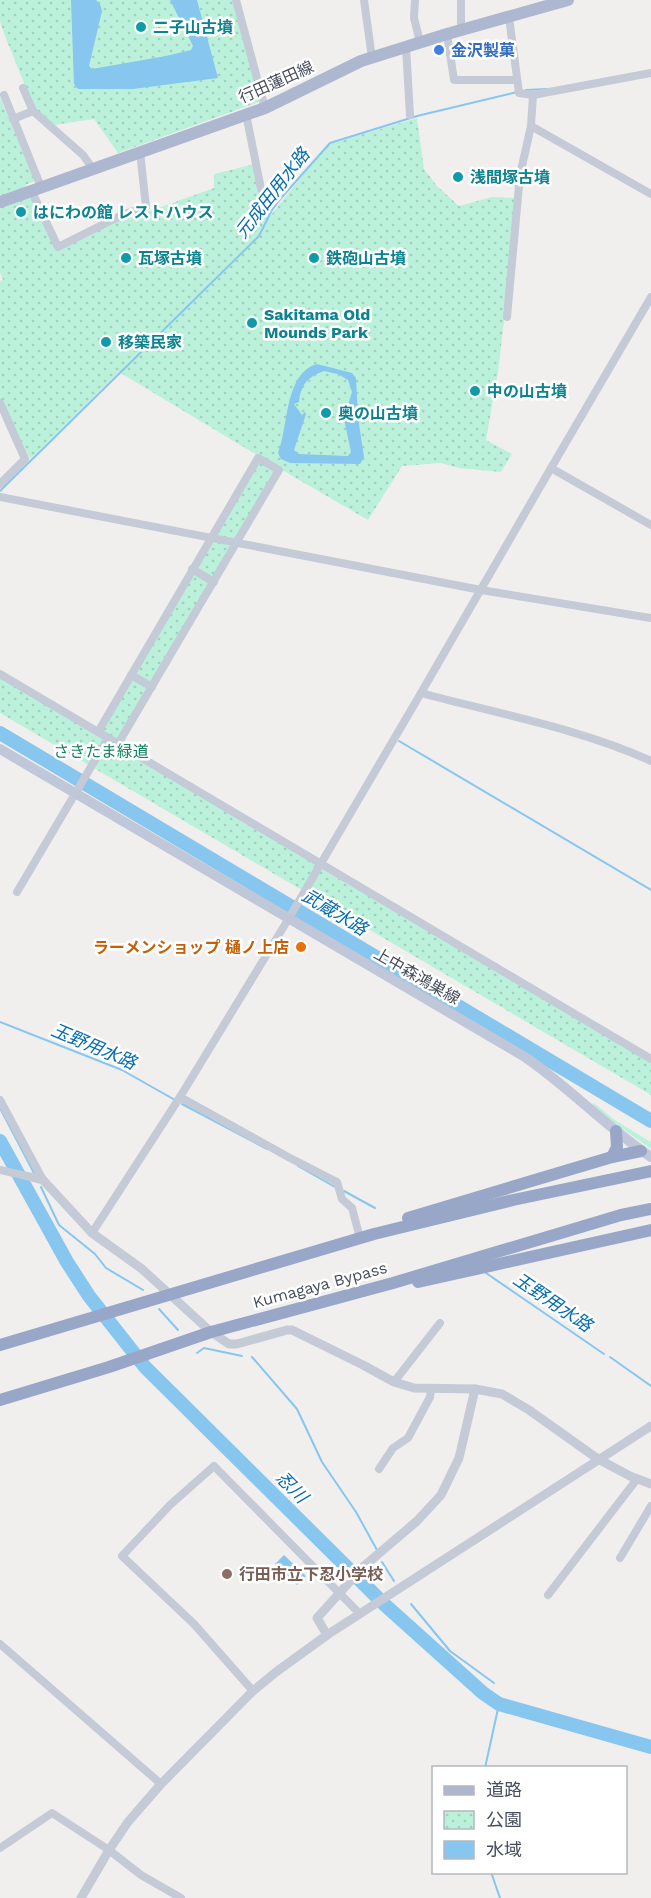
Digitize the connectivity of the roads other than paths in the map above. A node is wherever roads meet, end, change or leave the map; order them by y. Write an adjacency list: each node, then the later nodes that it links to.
1 (236, 0): 17 (street)
2 (364, 0): 11 (street)
3 (415, 0): 9 (street)
4 (461, 0): 7 (street)
5 (568, 0): 6 (main road, 行田蓮田線)
6 (509, 17): 7 (main road, 行田蓮田線); 13 (street)
7 (461, 31): 8 (main road, 行田蓮田線)
8 (447, 34): 9 (main road, 行田蓮田線); 13 (street)
9 (420, 42): 10 (main road, 行田蓮田線)
10 (406, 47): 11 (main road, 行田蓮田線); 20 (street)
11 (372, 58): 17 (main road, 行田蓮田線)
12 (651, 73): 16 (street)
13 (519, 87): 16 (street)
14 (23, 88): 18 (street)
15 (4, 95): 21 (street)
16 (533, 95): 22 (street)
17 (265, 108): 19 (main road, 行田蓮田線)
18 (33, 111): 21 (street); 24 (street)
19 (246, 114): 23 (main road, 行田蓮田線); 26 (street)
20 (410, 115)
21 (13, 119): 25 (street)
22 (531, 126): 27 (street); 30 (street)
23 (140, 152): 24 (main road, 行田蓮田線); 25 (street)
24 (93, 169): 25 (main road, 行田蓮田線)
25 (36, 189): 28 (main road, 行田蓮田線)
26 (261, 189)
27 (651, 194)
28 (0, 202)
29 (651, 297): 32 (street)
30 (507, 317)
31 (0, 403): 33 (street)
32 (551, 468): 35 (street); 40 (street)
33 (0, 484)
34 (0, 497): 36 (street)
35 (651, 525)
36 (210, 538): 37 (street); 37 (street); 38 (street)
37 (238, 543): 39 (street); 40 (street)
38 (192, 569): 39 (street); 43 (street)
39 (214, 582): 44 (street)
40 (481, 590): 41 (street); 45 (street)
41 (651, 618)
42 (0, 674): 46 (street)
43 (131, 675): 44 (street); 46 (street)
44 (152, 687): 48 (street)
45 (421, 693): 50 (street); 52 (street)
46 (98, 732): 47 (street)
47 (108, 738): 48 (street); 51 (street)
48 (118, 744): 52 (street)
49 (0, 749): 51 (main road, 上中森鴻巣線)
50 (651, 761)
51 (78, 790): 53 (street); 54 (main road, 上中森鴻巣線)
52 (320, 863): 54 (street); 55 (street)
53 (17, 892)
54 (290, 915): 56 (street); 58 (main road, 上中森鴻巣線)
55 (651, 1059)
56 (180, 1097): 67 (street); 69 (street)
57 (0, 1100): 64 (street)
58 (616, 1131): 59 (main road, 上中森鴻巣線); 60 (highway)
59 (646, 1154): 60 (highway)
60 (612, 1157): 68 (highway)
61 (2, 1171): 63 (street)
62 (651, 1171): 68 (highway, Kumagaya Bypass)
63 (31, 1177): 64 (street)
64 (43, 1180): 67 (street)
65 (651, 1209): 70 (highway, Kumagaya Bypass)
66 (651, 1230): 70 (highway)
67 (92, 1233): 71 (street)
68 (374, 1234): 69 (highway, Kumagaya Bypass)
69 (360, 1238): 71 (highway, Kumagaya Bypass)
70 (393, 1283): 73 (highway, Kumagaya Bypass)
71 (171, 1294): 73 (street); 74 (highway, Kumagaya Bypass)
72 (440, 1323): 75 (street)
73 (211, 1332): 75 (street); 78 (highway, Kumagaya Bypass)
74 (0, 1345)
75 (394, 1382): 76 (street)
76 (431, 1389): 77 (street); 81 (street)
77 (475, 1389): 80 (street); 86 (street)
78 (0, 1400)
79 (651, 1426): 80 (street)
80 (598, 1459): 82 (street); 88 (street)
81 (379, 1469)
82 (637, 1479): 83 (street); 87 (street)
83 (651, 1484)
84 (651, 1506): 85 (street)
85 (620, 1558)
86 (341, 1592): 88 (street); 89 (street); 91 (street)
87 (548, 1595)
88 (360, 1614): 89 (street)
89 (327, 1635): 91 (street)
90 (0, 1644): 92 (street)
91 (253, 1691): 92 (street)
92 (161, 1784): 94 (street)
93 (0, 1848): 94 (street)
94 (109, 1850): 95 (street); 96 (street)
95 (81, 1898)
96 (181, 1898)

